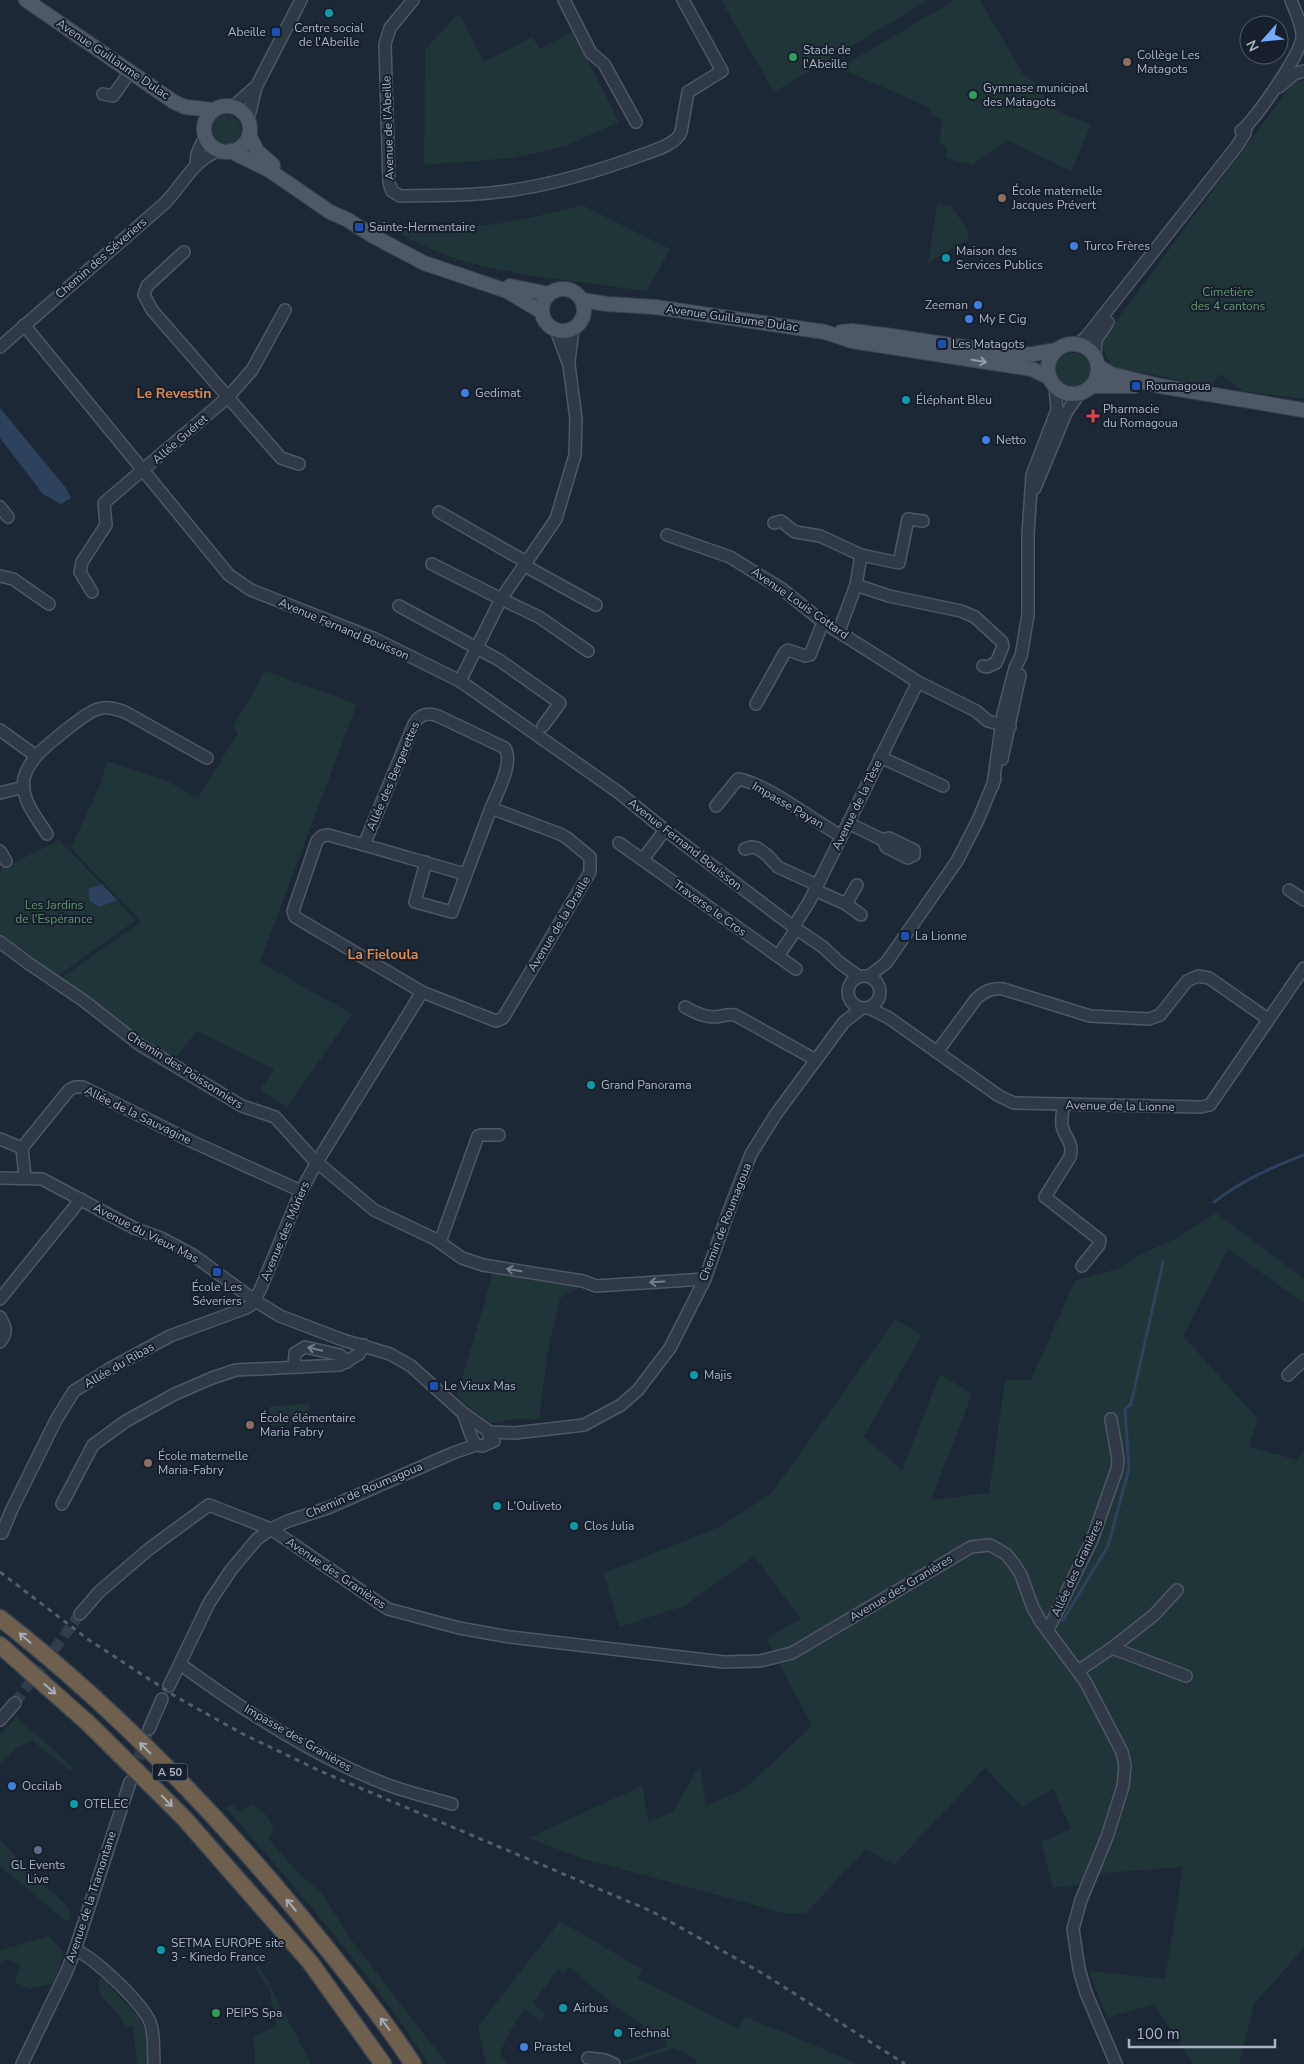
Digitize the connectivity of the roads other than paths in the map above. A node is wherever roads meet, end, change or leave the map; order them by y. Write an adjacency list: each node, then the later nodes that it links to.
1 (26, 0): 8 (main road, Avenue Guillaume Dulac)
2 (301, 0): 9 (street)
3 (414, 0): 5 (street, Avenue de l'Abeille)
4 (564, 0): 16 (street)
5 (683, 0)
6 (1292, 0): 11 (street)
7 (1304, 71): 11 (street)
8 (130, 72): 10 (street); 12 (main road, Avenue Guillaume Dulac)
9 (256, 87): 13 (street); 15 (street)
10 (103, 94)
11 (1271, 94): 24 (street)
12 (174, 102): 14 (main road, Avenue Guillaume Dulac); 17 (main road, Avenue Guillaume Dulac)
13 (233, 107): 14 (main road); 15 (main road)
14 (214, 110): 17 (main road)
15 (248, 120): 18 (main road)
16 (636, 122)
17 (205, 134): 19 (main road); 20 (street, Chemin des Séveriers)
18 (249, 134): 19 (main road); 21 (main road, Avenue Guillaume Dulac)
19 (225, 151): 20 (street, Chemin des Séveriers); 21 (main road, Avenue Guillaume Dulac)
20 (196, 164): 31 (street, Chemin des Séveriers)
21 (348, 220): 22 (main road, Avenue Guillaume Dulac)
22 (402, 251): 25 (main road, Avenue Guillaume Dulac); 29 (main road, Avenue Guillaume Dulac)
23 (184, 252): 44 (street)
24 (1144, 266): 35 (street); 38 (street)
25 (549, 294): 26 (main road, Avenue Guillaume Dulac); 29 (main road)
26 (582, 300): 27 (main road, Avenue Guillaume Dulac); 30 (main road)
27 (635, 306): 30 (main road, Avenue Guillaume Dulac); 34 (main road, Avenue Guillaume Dulac)
28 (285, 310): 44 (street, Allée Guéret)
29 (542, 312): 33 (main road, Avenue Guillaume Dulac)
30 (584, 316): 32 (main road)
31 (24, 325): 36 (street, Chemin des Séveriers); 47 (street, Avenue Fernand Bouisson)
32 (573, 329): 33 (main road); 39 (street)
33 (556, 330): 39 (street)
34 (907, 344): 37 (main road, Avenue Guillaume Dulac); 40 (main road, Avenue Guillaume Dulac, one-way to 40)
35 (1078, 344): 37 (main road); 38 (main road)
36 (0, 347)
37 (1057, 350): 40 (main road)
38 (1096, 361): 41 (main road); 42 (main road)
39 (569, 365): 56 (street)
40 (1052, 382): 43 (main road); 48 (street)
41 (1092, 386): 42 (main road); 43 (main road)
42 (1160, 386): 45 (main road)
43 (1079, 394): 48 (street)
44 (228, 397): 46 (street); 47 (street, Allée Guéret)
45 (1304, 410)
46 (299, 464)
47 (144, 471): 60 (street, Allée Guéret); 70 (street, Avenue Fernand Bouisson)
48 (1031, 499): 73 (street)
49 (0, 507): 51 (street)
50 (439, 512): 56 (street)
51 (8, 517)
52 (924, 521): 55 (street)
53 (774, 523): 55 (street)
54 (667, 535): 65 (street, Avenue Louis Cottard)
55 (861, 555): 59 (street)
56 (526, 562): 61 (street); 63 (street)
57 (432, 564): 61 (street)
58 (0, 576): 62 (street)
59 (856, 585): 66 (street); 69 (street)
60 (92, 592)
61 (501, 600): 67 (street); 68 (street)
62 (49, 604)
63 (596, 604)
64 (398, 606): 67 (street)
65 (823, 622): 66 (street, Avenue Louis Cottard); 72 (street)
66 (839, 631): 71 (street, Avenue Louis Cottard)
67 (476, 648): 70 (street); 74 (street)
68 (588, 651)
69 (982, 666)
70 (460, 681): 85 (street, Avenue Fernand Bouisson)
71 (918, 682): 73 (street, Avenue Louis Cottard); 77 (street, Avenue de la Tèse)
72 (756, 704)
73 (1007, 721): 105 (street)
74 (543, 726)
75 (0, 730): 76 (street)
76 (36, 756): 78 (street); 80 (street)
77 (880, 757): 79 (street); 84 (street, Avenue de la Tèse)
78 (207, 758)
79 (943, 786)
80 (24, 787): 81 (street); 86 (street)
81 (0, 791)
82 (716, 806): 87 (street, Impasse Payan)
83 (491, 808): 90 (street, Allée des Bergerettes); 94 (street); 111 (street, Avenue de la Draille)
84 (848, 823): 87 (street, Avenue de la Tèse); 88 (street)
85 (665, 830): 92 (street); 101 (street, Avenue Fernand Bouisson)
86 (47, 834)
87 (841, 836): 96 (street, Avenue de la Tèse)
88 (883, 840)
89 (619, 843): 92 (street, Traverse le Cros)
90 (364, 845): 93 (street, Avenue de la Draille); 111 (street, Avenue de la Draille)
91 (745, 849): 96 (street)
92 (643, 859): 103 (street, Traverse le Cros)
93 (426, 862): 94 (street, Avenue de la Draille); 94 (street)
94 (465, 874)
95 (857, 885): 99 (street)
96 (816, 887): 99 (street); 101 (street, Avenue de la Tèse)
97 (1289, 890): 98 (street)
98 (1304, 900)
99 (846, 904): 100 (street)
100 (861, 915)
101 (795, 928): 103 (street); 104 (street, Avenue Fernand Bouisson)
102 (0, 942): 124 (street, Chemin des Poissonniers)
103 (778, 956): 107 (street, Traverse le Cros)
104 (840, 963): 108 (street, Avenue Fernand Bouisson); 109 (street, Avenue Fernand Bouisson)
105 (886, 963): 108 (street); 110 (street)
106 (1304, 968): 116 (street, Avenue de la Lionne)
107 (796, 969)
108 (863, 976): 109 (street); 110 (street)
109 (849, 985): 112 (street)
110 (879, 990): 114 (street); 115 (street, Avenue de la Lionne)
111 (422, 992): 124 (street)
112 (848, 998): 114 (street); 117 (street, Chemin de Roumagoua)
113 (685, 1007): 119 (street)
114 (865, 1008): 115 (street, Avenue de la Lionne); 117 (street, Chemin de Roumagoua)
115 (890, 1018): 118 (street, Avenue de la Lionne)
116 (1268, 1019): 118 (street); 120 (street, Avenue de la Lionne)
117 (844, 1022): 119 (street, Chemin de Roumagoua)
118 (937, 1052): 120 (street, Avenue de la Lionne)
119 (816, 1060): 131 (street, Chemin de Roumagoua)
120 (1063, 1104): 130 (street)
121 (498, 1135): 129 (street)
122 (0, 1138): 123 (street)
123 (22, 1148): 125 (street); 127 (street, Allée de la Sauvagine)
124 (317, 1162): 127 (street, Avenue des Mûriers); 129 (street, Chemin des Poissonniers)
125 (25, 1177): 126 (street, Avenue du Vieux Mas); 128 (street, Avenue du Vieux Mas)
126 (0, 1178)
127 (301, 1191): 133 (street, Avenue des Mûriers)
128 (80, 1199): 132 (street); 133 (street, Avenue du Vieux Mas)
129 (440, 1242): 131 (street, Chemin des Poissonniers, one-way to 129)
130 (1082, 1266)
131 (705, 1279): 142 (street, Chemin de Roumagoua)
132 (0, 1299)
133 (254, 1300): 136 (street, Avenue du Vieux Mas); 145 (street, Allée du Ribas)
134 (0, 1317): 135 (street)
135 (0, 1342)
136 (364, 1345): 138 (street); 142 (street, Avenue du Vieux Mas)
137 (1304, 1360): 140 (street)
138 (347, 1362): 139 (street); 139 (street, one-way to 139)
139 (294, 1367): 143 (street)
140 (1288, 1375)
141 (1111, 1419): 149 (street, Allée des Granières)
142 (480, 1436): 144 (street, Chemin de Roumagoua)
143 (62, 1504)
144 (271, 1529): 147 (street); 149 (street, Avenue des Granières); 152 (street)
145 (2, 1533)
146 (1176, 1590): 151 (street)
147 (80, 1614)
148 (0, 1618): 167 (highway, A 50, one-way to 148)
149 (1048, 1630): 153 (street, Avenue des Granières)
150 (0, 1645): 166 (highway, A 50, one-way to 166)
151 (1112, 1648): 153 (street); 154 (street)
152 (180, 1664): 155 (street); 161 (street, Impasse des Granières)
153 (1078, 1671): 169 (street, Avenue des Granières)
154 (1186, 1676)
155 (169, 1686)
156 (162, 1699): 159 (street)
157 (15, 1703): 158 (street)
158 (0, 1720)
159 (149, 1729)
160 (130, 1782): 162 (street, Avenue de la Tramontane)
161 (452, 1804)
162 (75, 1950): 164 (street, Avenue de la Tramontane); 165 (street)
163 (588, 2058): 168 (street)
164 (22, 2064)
165 (154, 2064)
166 (383, 2064)
167 (412, 2064)
168 (614, 2064)
169 (1116, 2064)

